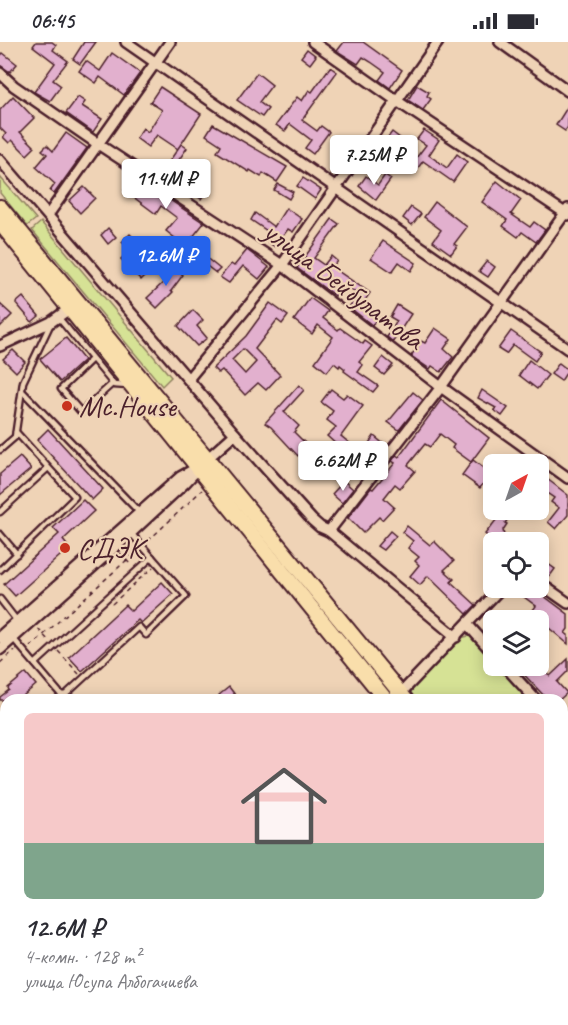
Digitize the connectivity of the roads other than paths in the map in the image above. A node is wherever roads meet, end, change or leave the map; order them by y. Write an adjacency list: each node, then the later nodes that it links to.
1 (126, 42): 6 (street)
2 (170, 42): 6 (street)
3 (313, 42): 9 (street)
4 (438, 42): 9 (street)
5 (500, 42): 8 (street)
6 (155, 63): 10 (street); 12 (street)
7 (0, 73): 10 (street, улица Бейбулатова)
8 (568, 91)
9 (397, 101): 12 (street); 14 (street)
10 (98, 144): 15 (street); 17 (street, улица Бейбулатова)
11 (0, 160): 15 (street)
12 (336, 189): 17 (street); 18 (street)
13 (0, 207): 20 (main road)
14 (567, 212): 18 (street)
15 (48, 214): 24 (street)
16 (0, 223): 19 (main road)
17 (282, 265): 24 (street); 27 (street, улица Бейбулатова)
18 (501, 304): 22 (street); 27 (street)
19 (59, 316): 20 (street); 21 (street); 23 (lane); 26 (main road); 28 (lane)
20 (106, 336): 32 (main road)
21 (0, 346)
22 (568, 349)
23 (92, 359): 25 (lane); 25 (lane)
24 (189, 378): 30 (street)
25 (112, 384): 26 (lane)
26 (132, 386): 32 (main road)
27 (441, 387): 34 (street, улица Бейбулатова); 38 (street)
28 (23, 392): 29 (lane); 36 (lane)
29 (16, 432): 31 (lane); 33 (lane)
30 (235, 434): 32 (street); 38 (street)
31 (0, 450)
32 (203, 463): 36 (street); 57 (main road); 58 (main road)
33 (48, 468): 35 (lane); 40 (lane)
34 (568, 478)
35 (0, 512)
36 (142, 515): 37 (street)
37 (127, 529): 41 (lane); 47 (street)
38 (329, 531): 49 (street)
39 (0, 534): 40 (lane)
40 (17, 554): 42 (lane)
41 (152, 557): 53 (lane); 56 (lane)
42 (0, 570)
43 (549, 590): 46 (street)
44 (492, 598): 48 (street)
45 (0, 599): 47 (lane)
46 (568, 603)
47 (21, 624): 50 (street)
48 (468, 625): 49 (street); 51 (street)
49 (456, 637): 59 (street)
50 (10, 638): 52 (street); 53 (lane)
51 (483, 642)
52 (0, 649)
53 (35, 664): 55 (lane)
54 (514, 676): 60 (street)
55 (61, 694)
56 (70, 694)
57 (381, 694)
58 (400, 694)
59 (406, 694)
60 (531, 694)

